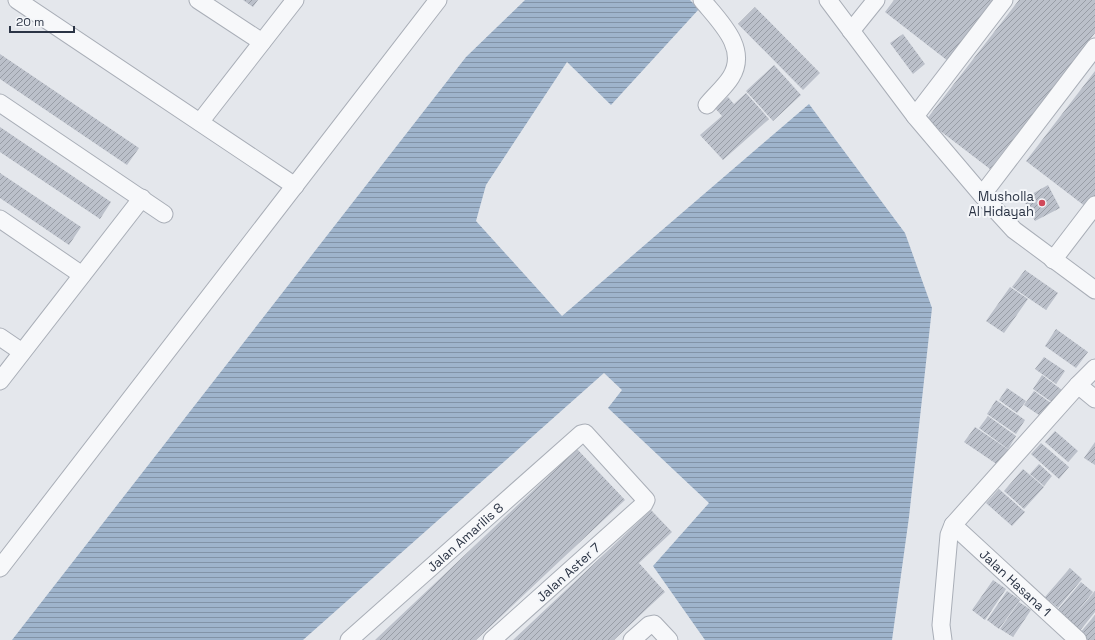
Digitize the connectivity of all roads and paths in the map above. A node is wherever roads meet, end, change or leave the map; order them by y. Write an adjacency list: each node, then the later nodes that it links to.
1 (17, 0): 15 (street)
2 (198, 0): 10 (street)
3 (295, 0): 10 (street)
4 (438, 0): 16 (street)
5 (702, 0): 13 (street)
6 (828, 0): 9 (street)
7 (876, 0): 9 (street)
8 (1004, 0): 14 (street)
9 (852, 31): 14 (street)
10 (262, 42): 15 (street)
11 (1095, 46): 17 (street)
12 (0, 103): 18 (street)
13 (706, 104)
14 (915, 116): 17 (street)
15 (200, 122): 16 (street)
16 (295, 186): 33 (street)
17 (982, 195): 22 (street)
18 (142, 198): 20 (street); 23 (street)
19 (1095, 205): 22 (street)
20 (164, 214)
21 (0, 219): 23 (street)
22 (1053, 260): 24 (street)
23 (82, 275): 26 (street)
24 (1095, 290)
25 (0, 337): 26 (street)
26 (22, 352): 28 (street)
27 (1095, 368): 29 (street)
28 (0, 381)
29 (1078, 385): 30 (street); 32 (street)
30 (1095, 399)
31 (581, 434): 34 (street, Jalan Amarilis 8); 35 (street, Jalan Aster 7)
32 (953, 525): 38 (street); 39 (street, Jalan Hasana 1)
33 (0, 568)
34 (349, 640)
35 (492, 640)
36 (632, 640): 37 (street)
37 (669, 640)
38 (942, 640)
39 (1078, 640)

